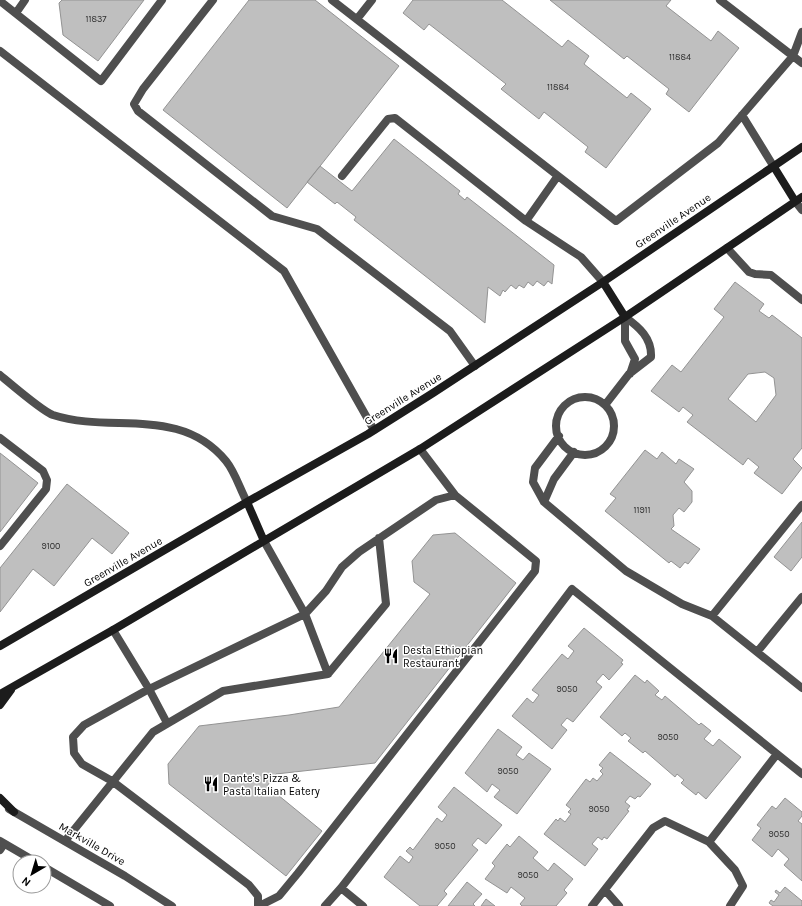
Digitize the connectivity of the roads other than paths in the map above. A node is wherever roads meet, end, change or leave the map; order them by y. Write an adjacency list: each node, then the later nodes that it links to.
1 (26, 0): 8 (street)
2 (162, 0): 8 (street)
3 (213, 0): 26 (street)
4 (332, 0): 9 (street)
5 (372, 0): 9 (street)
6 (720, 0): 12 (street)
7 (0, 1): 8 (street)
8 (16, 13)
9 (357, 19): 18 (street)
10 (802, 32): 12 (street)
11 (0, 51): 30 (street)
12 (793, 56): 13 (street); 14 (street)
13 (802, 63)
14 (742, 115): 16 (street); 18 (street)
15 (802, 147): 16 (main road, Greenville Avenue)
16 (774, 166): 19 (main road); 23 (main road, Greenville Avenue)
17 (342, 176): 21 (street)
18 (557, 177): 21 (street)
19 (799, 199): 20 (street); 22 (main road)
20 (802, 210)
21 (526, 221): 23 (street)
22 (727, 248): 24 (street); 25 (main road)
23 (603, 282): 25 (main road); 26 (main road, Greenville Avenue)
24 (802, 300)
25 (625, 317): 27 (street); 27 (street); 33 (main road)
26 (475, 366): 30 (main road, Greenville Avenue)
27 (629, 374): 29 (street)
28 (0, 375): 36 (street)
29 (605, 405): 31 (street); 34 (street)
30 (374, 430): 36 (main road, Greenville Avenue)
31 (559, 436): 34 (street); 37 (street)
32 (0, 438): 41 (street)
33 (420, 449): 35 (street); 40 (main road)
34 (574, 452): 37 (street)
35 (455, 495): 39 (street); 70 (street)
36 (247, 502): 40 (main road); 46 (main road, Greenville Avenue)
37 (544, 502): 44 (street)
38 (802, 505): 44 (street)
39 (379, 538): 43 (street); 48 (street)
40 (264, 541): 43 (street); 45 (main road)
41 (0, 546)
42 (802, 597): 47 (street)
43 (305, 614): 48 (street); 51 (street)
44 (712, 616): 47 (street)
45 (113, 630): 49 (main road); 51 (street)
46 (0, 646)
47 (757, 652): 50 (street)
48 (328, 674): 54 (street)
49 (13, 687): 52 (main road); 53 (main road)
50 (802, 688)
51 (150, 689): 54 (street); 57 (street)
52 (0, 694)
53 (0, 705)
54 (167, 723): 57 (street)
55 (777, 754): 56 (street); 62 (street); 66 (street)
56 (802, 774)
57 (112, 781): 61 (street); 70 (street)
58 (0, 798): 60 (main road)
59 (0, 803): 60 (street, Markville Drive)
60 (14, 812): 61 (street, Markville Drive)
61 (65, 841): 69 (street, Markville Drive)
62 (708, 842): 67 (street); 75 (street)
63 (1, 845): 64 (street)
64 (20, 854)
65 (52, 872): 68 (street)
66 (341, 888): 71 (street); 72 (street)
67 (605, 890): 73 (street); 74 (street)
68 (110, 906)
69 (172, 906)
70 (259, 906)
71 (325, 906)
72 (363, 906)
73 (592, 906)
74 (619, 906)
75 (730, 906)

